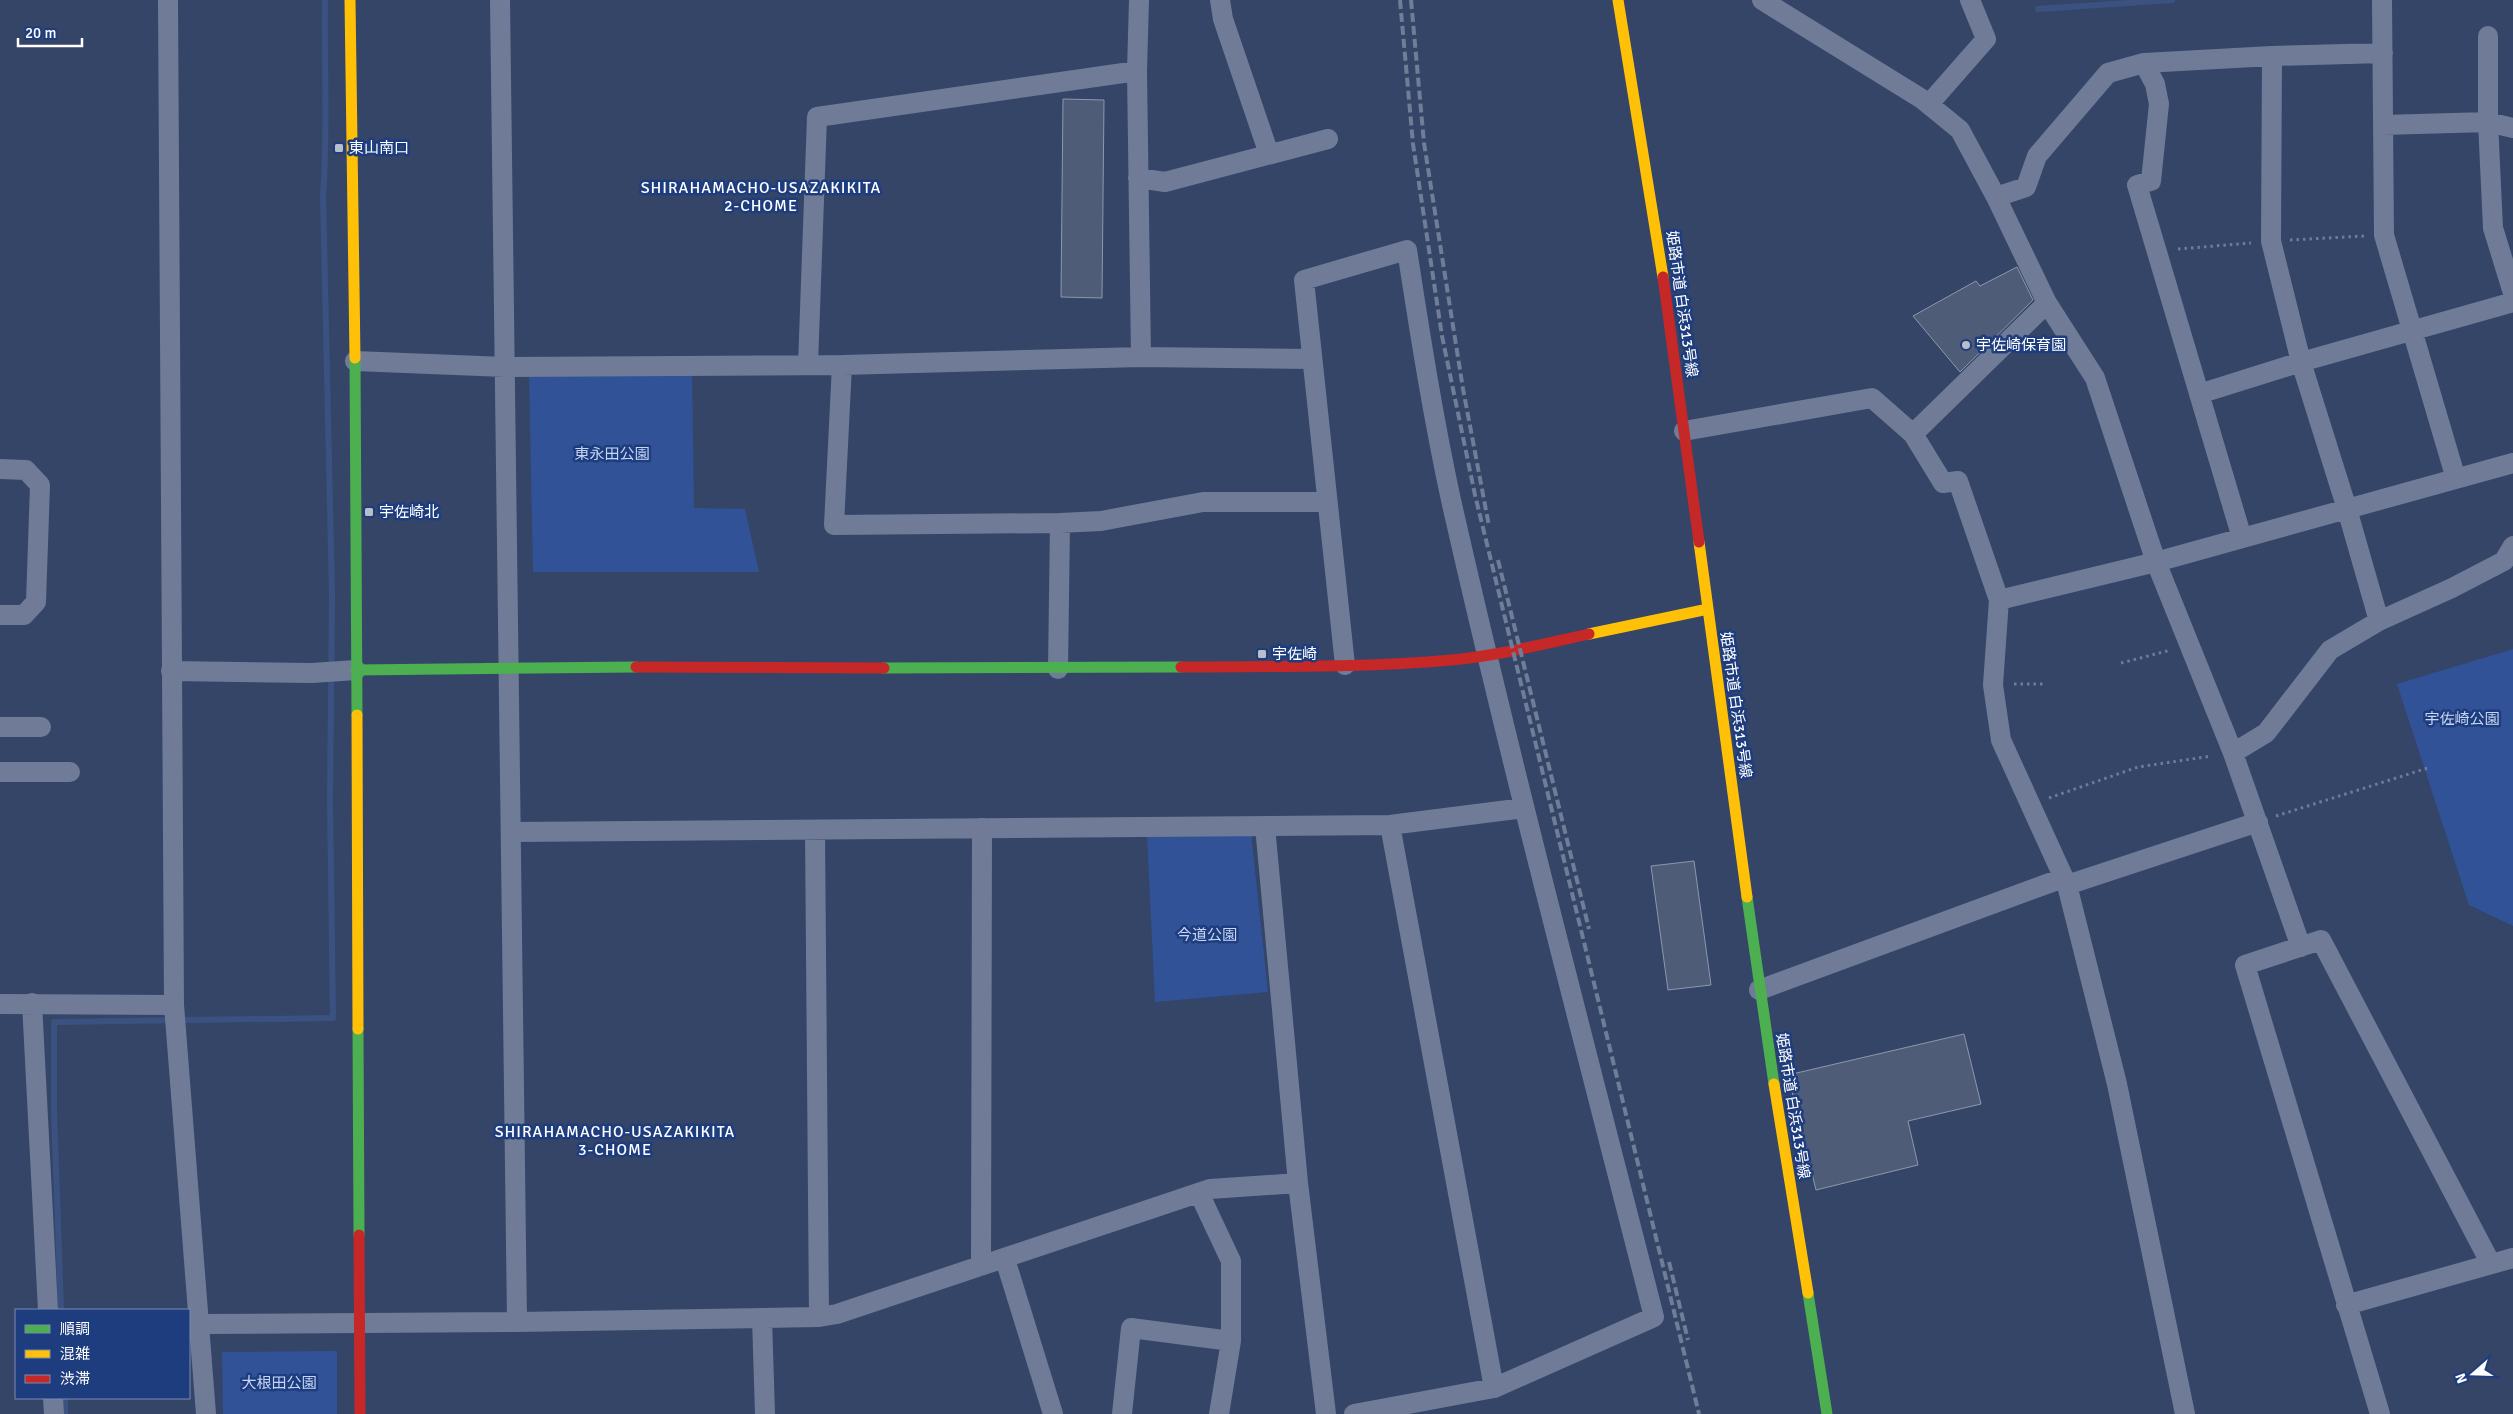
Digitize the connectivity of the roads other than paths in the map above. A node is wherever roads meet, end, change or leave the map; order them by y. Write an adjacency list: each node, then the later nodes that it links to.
1 (168, 0): 55 (street)
2 (350, 0): 29 (street)
3 (500, 0): 33 (street)
4 (1139, 0): 14 (street)
5 (1220, 0): 20 (street)
6 (1618, 0): 35 (street, 姫路市道 白浜313号線)
7 (1762, 0): 15 (street)
8 (1970, 0): 15 (street)
9 (2382, 0): 11 (street)
10 (2488, 36): 16 (street)
11 (2383, 53): 12 (street); 17 (street)
12 (2272, 56): 13 (street); 30 (street)
13 (2144, 63): 22 (street); 34 (street)
14 (1137, 71): 21 (street); 31 (street)
15 (1929, 104): 22 (street)
16 (2488, 122): 17 (street); 18 (street); 23 (street)
17 (2383, 125): 26 (street)
18 (2513, 128)
19 (1328, 139): 20 (street)
20 (1269, 154): 21 (street)
21 (1138, 178): 27 (street)
22 (1996, 197): 25 (street)
23 (2513, 293)
24 (2513, 302): 26 (street)
25 (2047, 303): 36 (street); 45 (street)
26 (2413, 332): 30 (street); 39 (street)
27 (1141, 358): 28 (street); 32 (street)
28 (1311, 358): 40 (street); 50 (street)
29 (355, 361): 33 (street); 54 (street)
30 (2301, 362): 34 (street); 41 (street)
31 (808, 365): 32 (street); 33 (street)
32 (842, 365): 42 (street)
33 (505, 367): 52 (street)
34 (2199, 394): 43 (street)
35 (1684, 431): 36 (street); 47 (street, 姫路市道 白浜313号線)
36 (1913, 434): 46 (street)
37 (2513, 463): 39 (street)
38 (0, 469): 48 (street)
39 (2456, 479): 41 (street)
40 (1327, 502): 42 (street); 51 (street)
41 (2347, 509): 43 (street); 49 (street)
42 (1060, 523): 53 (street)
43 (2242, 538): 45 (street)
44 (2513, 546): 49 (street)
45 (2156, 562): 46 (street); 58 (street)
46 (1999, 600): 68 (street)
47 (1708, 608): 50 (street); 70 (street, 姫路市道 白浜313号線)
48 (0, 615)
49 (2379, 621): 58 (street)
50 (1489, 655): 51 (street); 61 (street)
51 (1345, 665): 53 (street)
52 (510, 667): 53 (street); 54 (street); 67 (street)
53 (1058, 669)
54 (356, 670): 55 (street); 85 (street)
55 (172, 671): 73 (street)
56 (0, 726): 57 (street)
57 (41, 727)
58 (2233, 754): 62 (street)
59 (0, 772): 60 (street)
60 (70, 772)
61 (1524, 808): 63 (street); 88 (street)
62 (2258, 822): 68 (street); 69 (street)
63 (1390, 825): 64 (street); 88 (street)
64 (1265, 826): 65 (street); 74 (street)
65 (982, 828): 66 (street); 79 (street)
66 (816, 830): 67 (street); 82 (street)
67 (511, 832): 84 (street)
68 (2065, 881): 70 (street); 100 (street)
69 (2300, 947): 78 (street); 80 (street)
70 (1759, 990): 99 (street, 姫路市道 白浜313号線)
71 (32, 1003): 72 (street); 73 (street); 81 (street)
72 (0, 1004)
73 (174, 1005): 86 (street)
74 (1298, 1183): 75 (street); 97 (street)
75 (1198, 1193): 77 (street); 87 (street)
76 (2513, 1258): 78 (street)
77 (1005, 1259): 79 (street); 94 (street)
78 (2491, 1264): 80 (street)
79 (980, 1266): 82 (street)
80 (2346, 1305): 101 (street)
81 (48, 1309)
82 (819, 1317): 83 (street)
83 (762, 1318): 84 (street); 93 (street)
84 (517, 1322): 85 (street)
85 (358, 1323): 86 (street); 92 (street)
86 (199, 1324): 91 (street)
87 (1231, 1341): 95 (street); 96 (street)
88 (1494, 1388): 98 (street)
89 (53, 1399): 90 (street)
90 (54, 1414)
91 (206, 1414)
92 (360, 1414)
93 (765, 1414)
94 (1054, 1414)
95 (1122, 1414)
96 (1219, 1414)
97 (1326, 1414)
98 (1354, 1414)
99 (1827, 1414)
100 (2185, 1414)
101 (2380, 1414)

